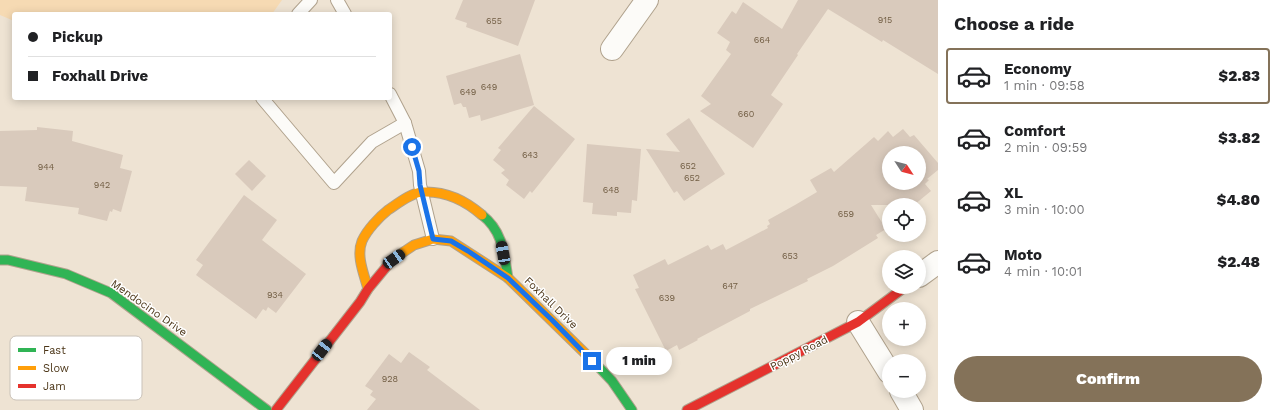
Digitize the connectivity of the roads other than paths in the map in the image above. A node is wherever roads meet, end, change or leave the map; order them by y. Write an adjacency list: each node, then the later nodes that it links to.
1 (310, 0): 4 (lane)
2 (337, 0): 5 (lane)
3 (647, 0): 6 (street)
4 (300, 12)
5 (344, 12)
6 (612, 49)
7 (392, 98): 9 (lane)
8 (264, 100): 9 (lane)
9 (405, 122): 10 (lane)
10 (422, 192): 11 (lane); 15 (street); 16 (street)
11 (433, 239): 15 (street, Foxhall Drive); 16 (street)
12 (0, 260): 21 (street, Mendocino Drive)
13 (938, 262): 14 (street)
14 (926, 271)
15 (508, 278): 23 (street, Foxhall Drive)
16 (368, 289): 22 (street)
17 (896, 294): 18 (street, Poppy Road)
18 (858, 322): 19 (street); 24 (street, Poppy Road)
19 (882, 361)
20 (904, 398): 25 (street)
21 (267, 410)
22 (276, 410)
23 (632, 410)
24 (687, 410)
25 (912, 410)

